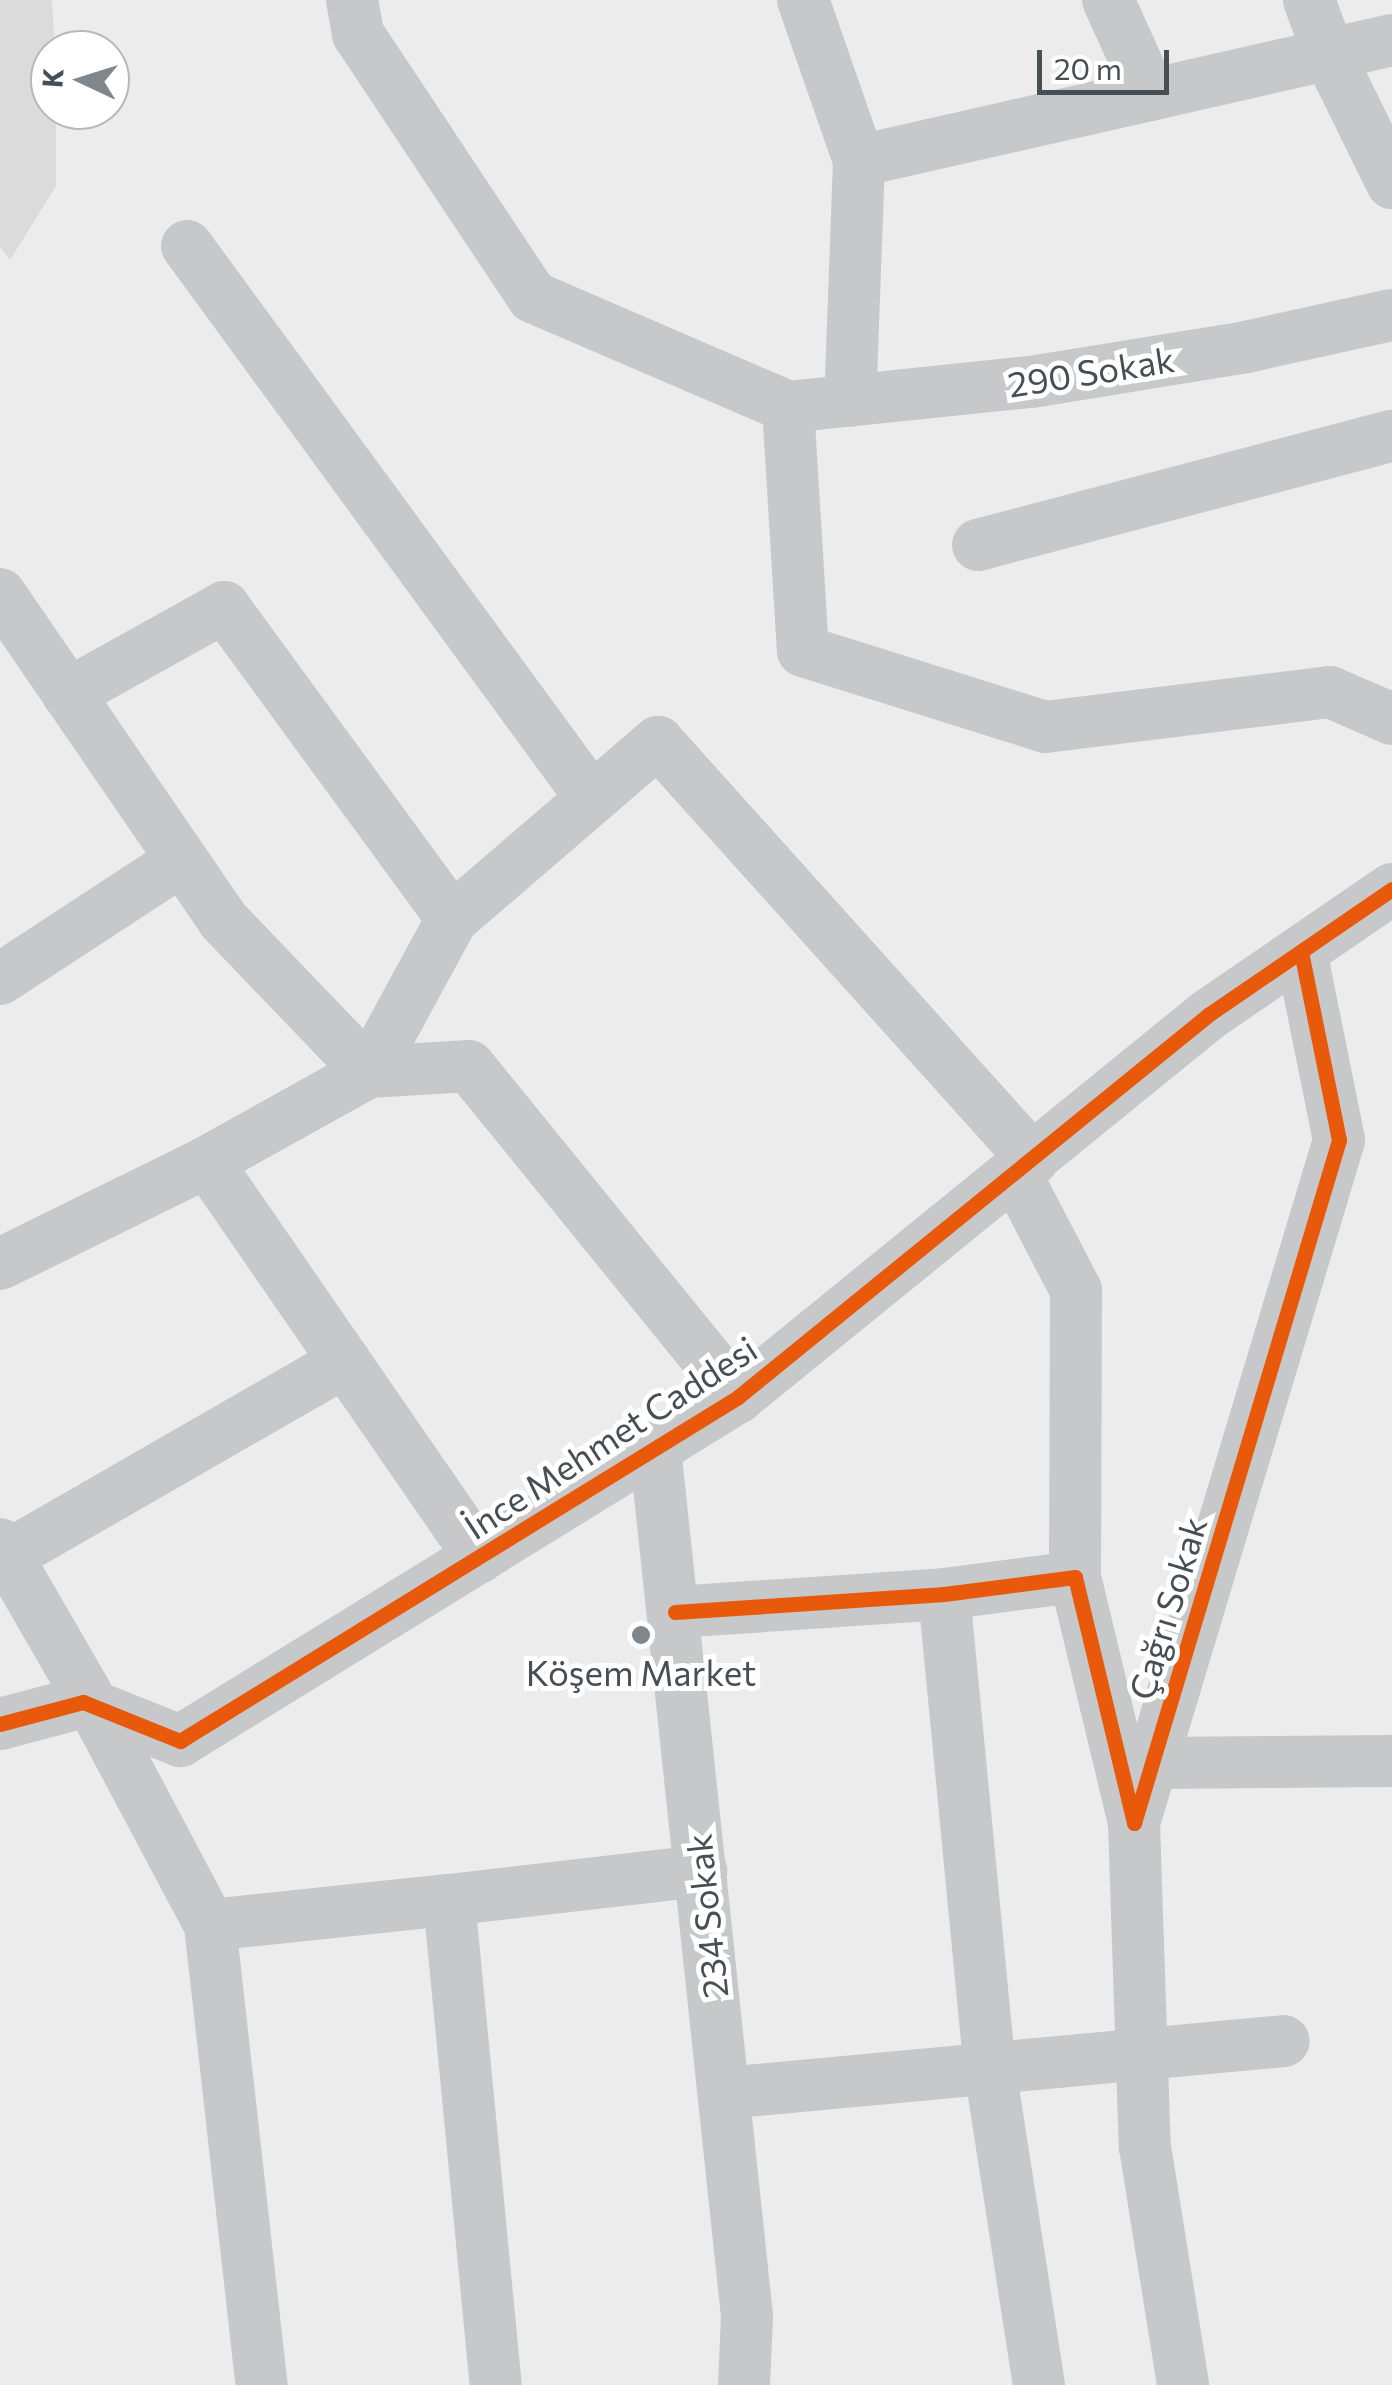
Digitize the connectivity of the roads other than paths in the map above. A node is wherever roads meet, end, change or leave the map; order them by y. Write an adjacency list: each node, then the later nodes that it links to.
1 (352, 0): 13 (street)
2 (803, 0): 8 (street)
3 (1108, 0): 7 (street)
4 (1309, 0): 6 (street)
5 (1392, 40): 6 (street)
6 (1329, 55): 7 (street); 9 (street)
7 (1151, 95): 8 (street)
8 (859, 161): 12 (street)
9 (1392, 183)
10 (187, 246): 19 (street)
11 (1392, 315): 12 (street, 290 Sokak)
12 (850, 401): 13 (street, 290 Sokak)
13 (788, 407): 18 (street)
14 (1392, 436): 15 (street)
15 (978, 544)
16 (0, 594): 17 (street)
17 (68, 694): 20 (street); 22 (street)
18 (1392, 719)
19 (592, 799): 22 (street); 27 (street, Çağrı Sokak)
20 (182, 860): 24 (street); 25 (street)
21 (1392, 889): 23 (street, İnce Mehmet Caddesi)
22 (452, 919): 25 (street)
23 (1301, 952): 27 (street, İnce Mehmet Caddesi); 40 (street, Çağrı Sokak)
24 (0, 979)
25 (369, 1072): 26 (street); 30 (street)
26 (207, 1162): 28 (street); 29 (street)
27 (1024, 1166): 30 (street, İnce Mehmet Caddesi); 34 (street, Çağrı Sokak)
28 (0, 1264)
29 (344, 1362): 32 (street); 33 (street)
30 (738, 1398): 31 (street, İnce Mehmet Caddesi)
31 (655, 1448): 33 (street, İnce Mehmet Caddesi); 36 (street, 234 Sokak)
32 (3, 1550): 37 (street)
33 (480, 1557): 37 (street, İnce Mehmet Caddesi)
34 (1076, 1577): 35 (street); 41 (street, Çağrı Sokak)
35 (944, 1594): 36 (street); 47 (street)
36 (676, 1612): 42 (street, 234 Sokak)
37 (94, 1707): 38 (street, İnce Mehmet Caddesi); 44 (street)
38 (0, 1724)
39 (1392, 1761): 40 (street)
40 (1152, 1762): 41 (street, Çağrı Sokak)
41 (1134, 1824): 46 (street)
42 (701, 1871): 43 (street); 48 (street, 234 Sokak)
43 (449, 1900): 44 (street); 50 (street)
44 (210, 1925): 49 (street)
45 (1284, 2041): 46 (street)
46 (1142, 2055): 47 (street); 53 (street)
47 (990, 2068): 48 (street); 52 (street)
48 (724, 2093): 51 (street, 234 Sokak)
49 (262, 2385)
50 (496, 2385)
51 (744, 2385)
52 (1040, 2385)
53 (1184, 2385)

